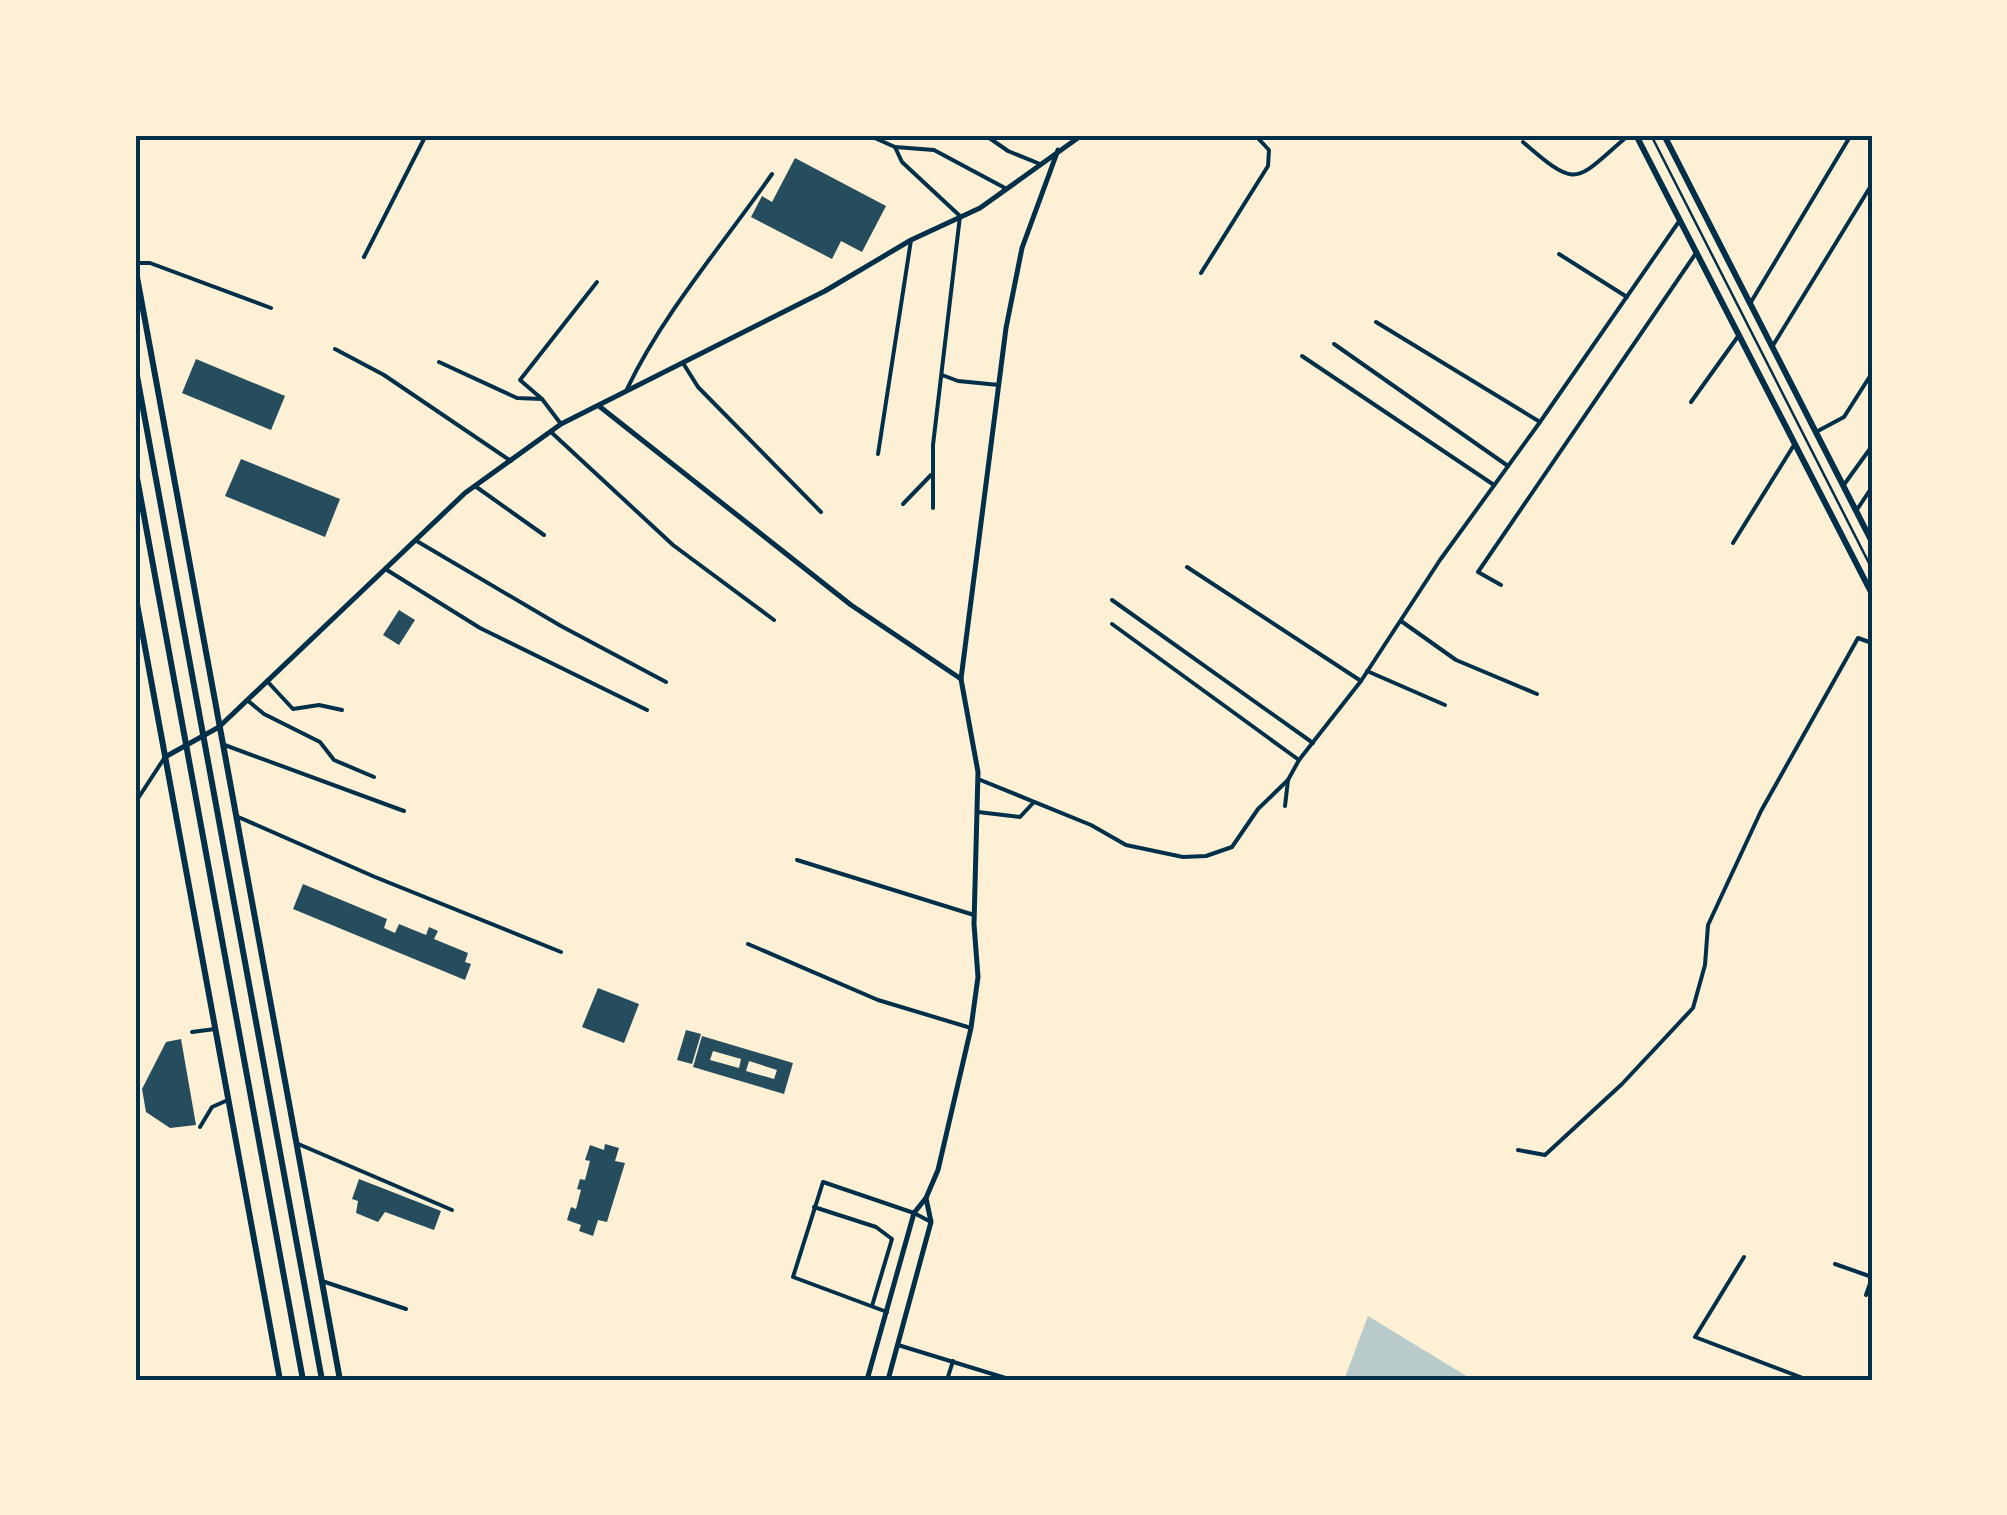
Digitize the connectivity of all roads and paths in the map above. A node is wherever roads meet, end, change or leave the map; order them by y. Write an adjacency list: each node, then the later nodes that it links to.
1 (426, 135): 22 (street)
2 (868, 135): 11 (street)
3 (985, 135): 13 (street)
4 (1082, 135): 12 (street)
5 (1632, 135): 10 (street); 18 (main road)
6 (1651, 135): 70 (lane)
7 (1664, 135): 27 (main road)
8 (1851, 135): 27 (street)
9 (1259, 136): 24 (street)
10 (1523, 142)
11 (895, 147): 16 (street); 17 (street)
12 (1058, 150): 13 (street); 40 (street)
13 (1040, 164): 16 (street)
14 (772, 174): 41 (street)
15 (1872, 184): 32 (street)
16 (1006, 189): 17 (street)
17 (960, 216): 19 (street); 39 (street)
18 (1680, 220): 20 (main road); 26 (street)
19 (911, 240): 36 (street); 51 (street)
20 (1696, 253): 30 (main road); 71 (street)
21 (1560, 254): 26 (street)
22 (364, 257)
23 (135, 265): 28 (street); 89 (main road)
24 (1201, 273)
25 (597, 282): 42 (street)
26 (1626, 297): 45 (street)
27 (1750, 303): 32 (main road)
28 (270, 308)
29 (1376, 322): 45 (street)
30 (1739, 335): 43 (street); 49 (main road)
31 (1334, 344): 53 (street)
32 (1772, 347): 48 (main road)
33 (335, 350): 52 (street)
34 (1302, 356): 56 (street)
35 (440, 362): 42 (street)
36 (684, 364): 41 (street); 63 (street)
37 (135, 365): 132 (main road)
38 (1872, 373): 48 (street)
39 (942, 374): 40 (street); 55 (street)
40 (999, 385): 80 (street)
41 (625, 392): 44 (street)
42 (542, 399): 46 (street)
43 (1692, 402)
44 (599, 406): 46 (street); 80 (street)
45 (1540, 422): 53 (street)
46 (562, 424): 47 (street)
47 (551, 432): 52 (street); 75 (street)
48 (1816, 432): 58 (main road)
49 (1794, 444): 66 (street); 73 (main road)
50 (1872, 446): 58 (street)
51 (878, 454)
52 (512, 461): 57 (street)
53 (1508, 466): 56 (street)
54 (135, 467): 131 (main road)
55 (931, 475): 60 (street); 61 (street)
56 (1494, 485): 76 (street)
57 (475, 486): 64 (street); 65 (street)
58 (1844, 486): 62 (main road)
59 (1872, 487): 62 (street)
60 (903, 504)
61 (932, 508)
62 (1856, 510): 67 (main road)
63 (821, 512)
64 (544, 535)
65 (416, 540): 68 (street); 83 (street)
66 (1733, 542)
67 (1872, 542)
68 (384, 567): 81 (street); 88 (street)
69 (1187, 567): 82 (street)
70 (1872, 569)
71 (1501, 585)
72 (135, 593): 92 (main road)
73 (1872, 594)
74 (1112, 600): 90 (street)
75 (774, 620)
76 (1400, 620): 79 (street); 84 (street)
77 (1112, 624): 93 (street)
78 (1872, 643): 114 (street)
79 (1367, 671): 82 (street); 86 (street)
80 (961, 679): 95 (street)
81 (266, 681): 85 (street); 87 (street)
82 (1361, 681): 90 (street)
83 (666, 682)
84 (1536, 694)
85 (248, 700): 89 (street); 94 (street)
86 (1446, 705)
87 (342, 710)
88 (647, 710)
89 (219, 727): 91 (main road); 92 (street)
90 (1313, 743): 93 (street)
91 (222, 744): 101 (street); 103 (main road)
92 (164, 757): 97 (street); 108 (main road)
93 (1299, 760): 96 (street)
94 (374, 777)
95 (978, 779): 98 (street); 102 (street)
96 (1288, 780): 98 (street); 100 (street)
97 (138, 793): 99 (street)
98 (1034, 802): 102 (street)
99 (135, 803)
100 (1285, 806)
101 (404, 810)
102 (978, 812): 105 (street)
103 (236, 816): 107 (street); 113 (main road)
104 (797, 860): 105 (street)
105 (975, 916): 109 (street)
106 (748, 944): 109 (street)
107 (561, 952)
108 (215, 1028): 110 (street); 111 (main road)
109 (972, 1028): 115 (street)
110 (192, 1032)
111 (228, 1100): 112 (street); 130 (main road)
112 (200, 1127)
113 (296, 1143): 117 (street); 123 (main road)
114 (1518, 1150)
115 (926, 1198): 118 (street); 119 (street)
116 (814, 1206): 118 (street); 125 (street); 125 (street)
117 (452, 1210)
118 (914, 1213): 119 (street); 127 (street)
119 (931, 1222): 128 (street)
120 (1744, 1258): 138 (street)
121 (1835, 1264): 122 (street)
122 (1872, 1278): 124 (street)
123 (322, 1281): 126 (street); 133 (main road)
124 (1866, 1294)
125 (872, 1307): 127 (street)
126 (406, 1310)
127 (887, 1312): 134 (street)
128 (898, 1345): 129 (street); 135 (street)
129 (953, 1361): 136 (street); 137 (street)
130 (280, 1380)
131 (303, 1380)
132 (322, 1380)
133 (340, 1380)
134 (866, 1380)
135 (888, 1380)
136 (947, 1380)
137 (1012, 1380)
138 (1808, 1380)

